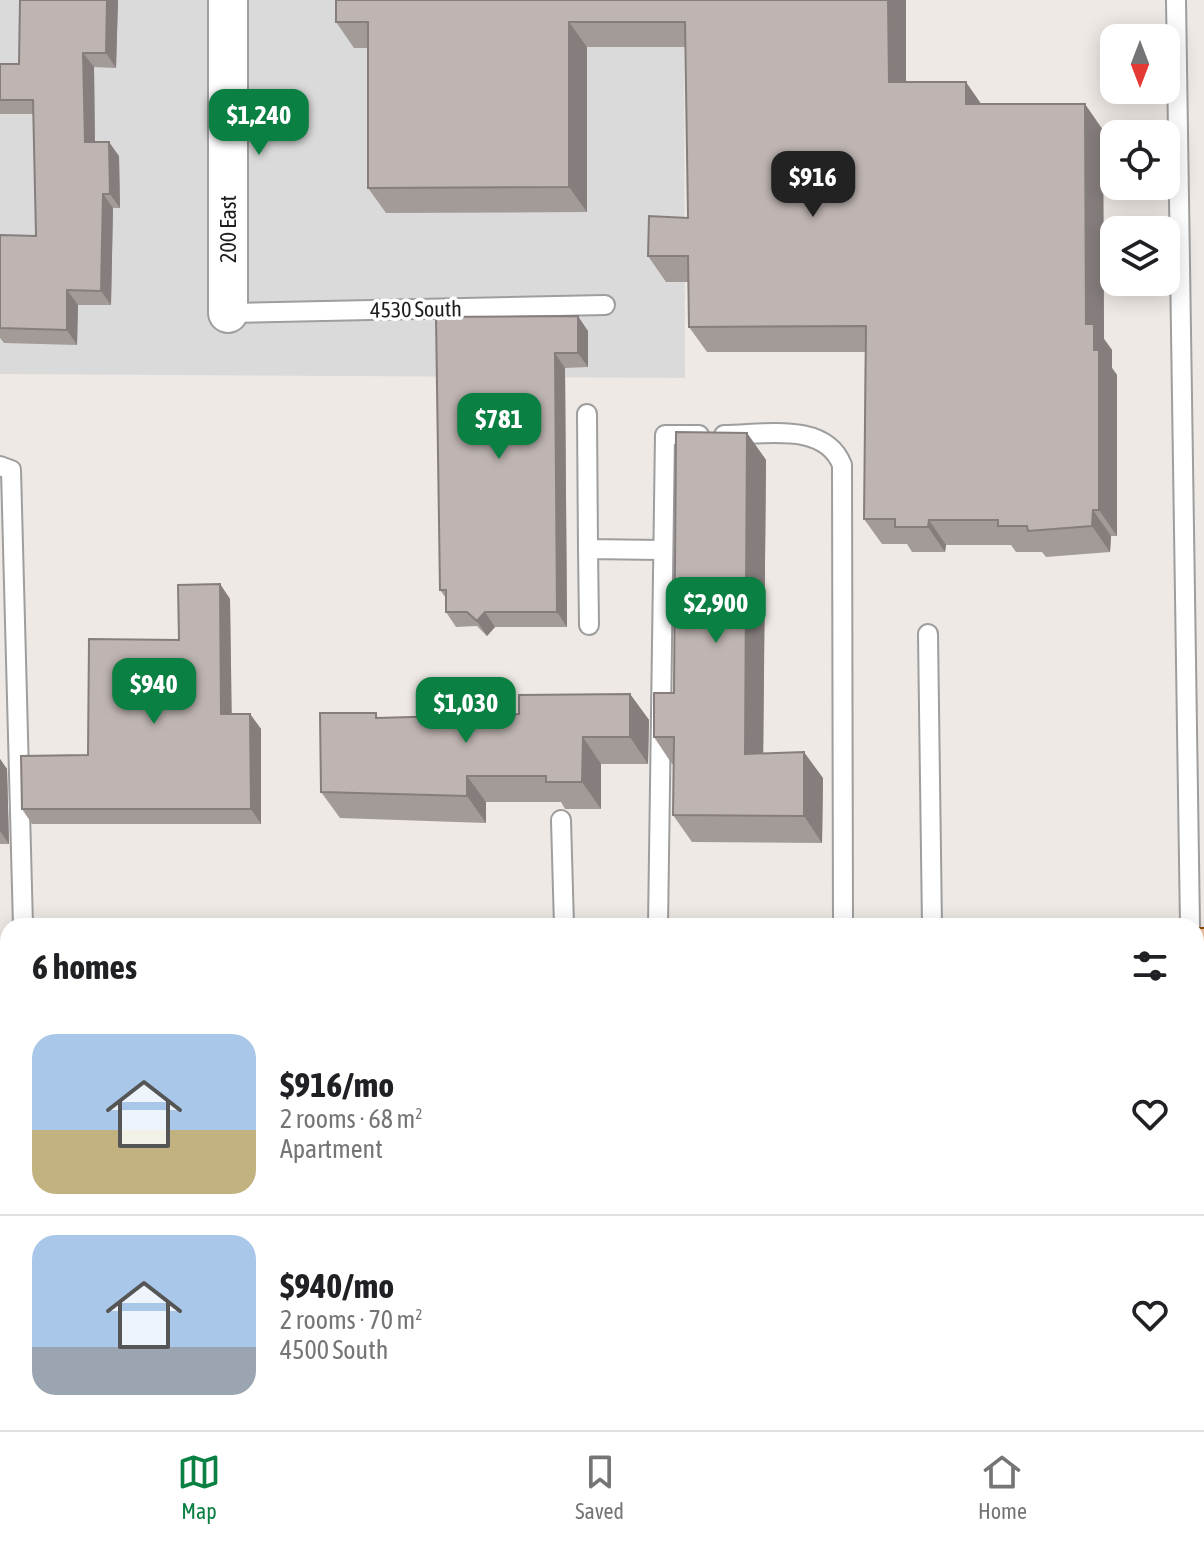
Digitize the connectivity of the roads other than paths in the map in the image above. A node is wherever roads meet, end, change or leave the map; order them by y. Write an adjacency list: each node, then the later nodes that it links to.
1 (228, 0): 4 (street, 200 East)
2 (1176, 0): 17 (lane)
3 (605, 305): 4 (lane, 4530 South)
4 (228, 313)
5 (587, 414): 7 (lane)
6 (0, 466): 12 (lane)
7 (588, 549): 8 (lane); 9 (lane)
8 (661, 550): 14 (lane); 15 (lane)
9 (589, 625)
10 (928, 634): 16 (lane)
11 (561, 820): 13 (lane)
12 (23, 918)
13 (564, 918)
14 (658, 918)
15 (843, 918)
16 (932, 918)
17 (1190, 918)

